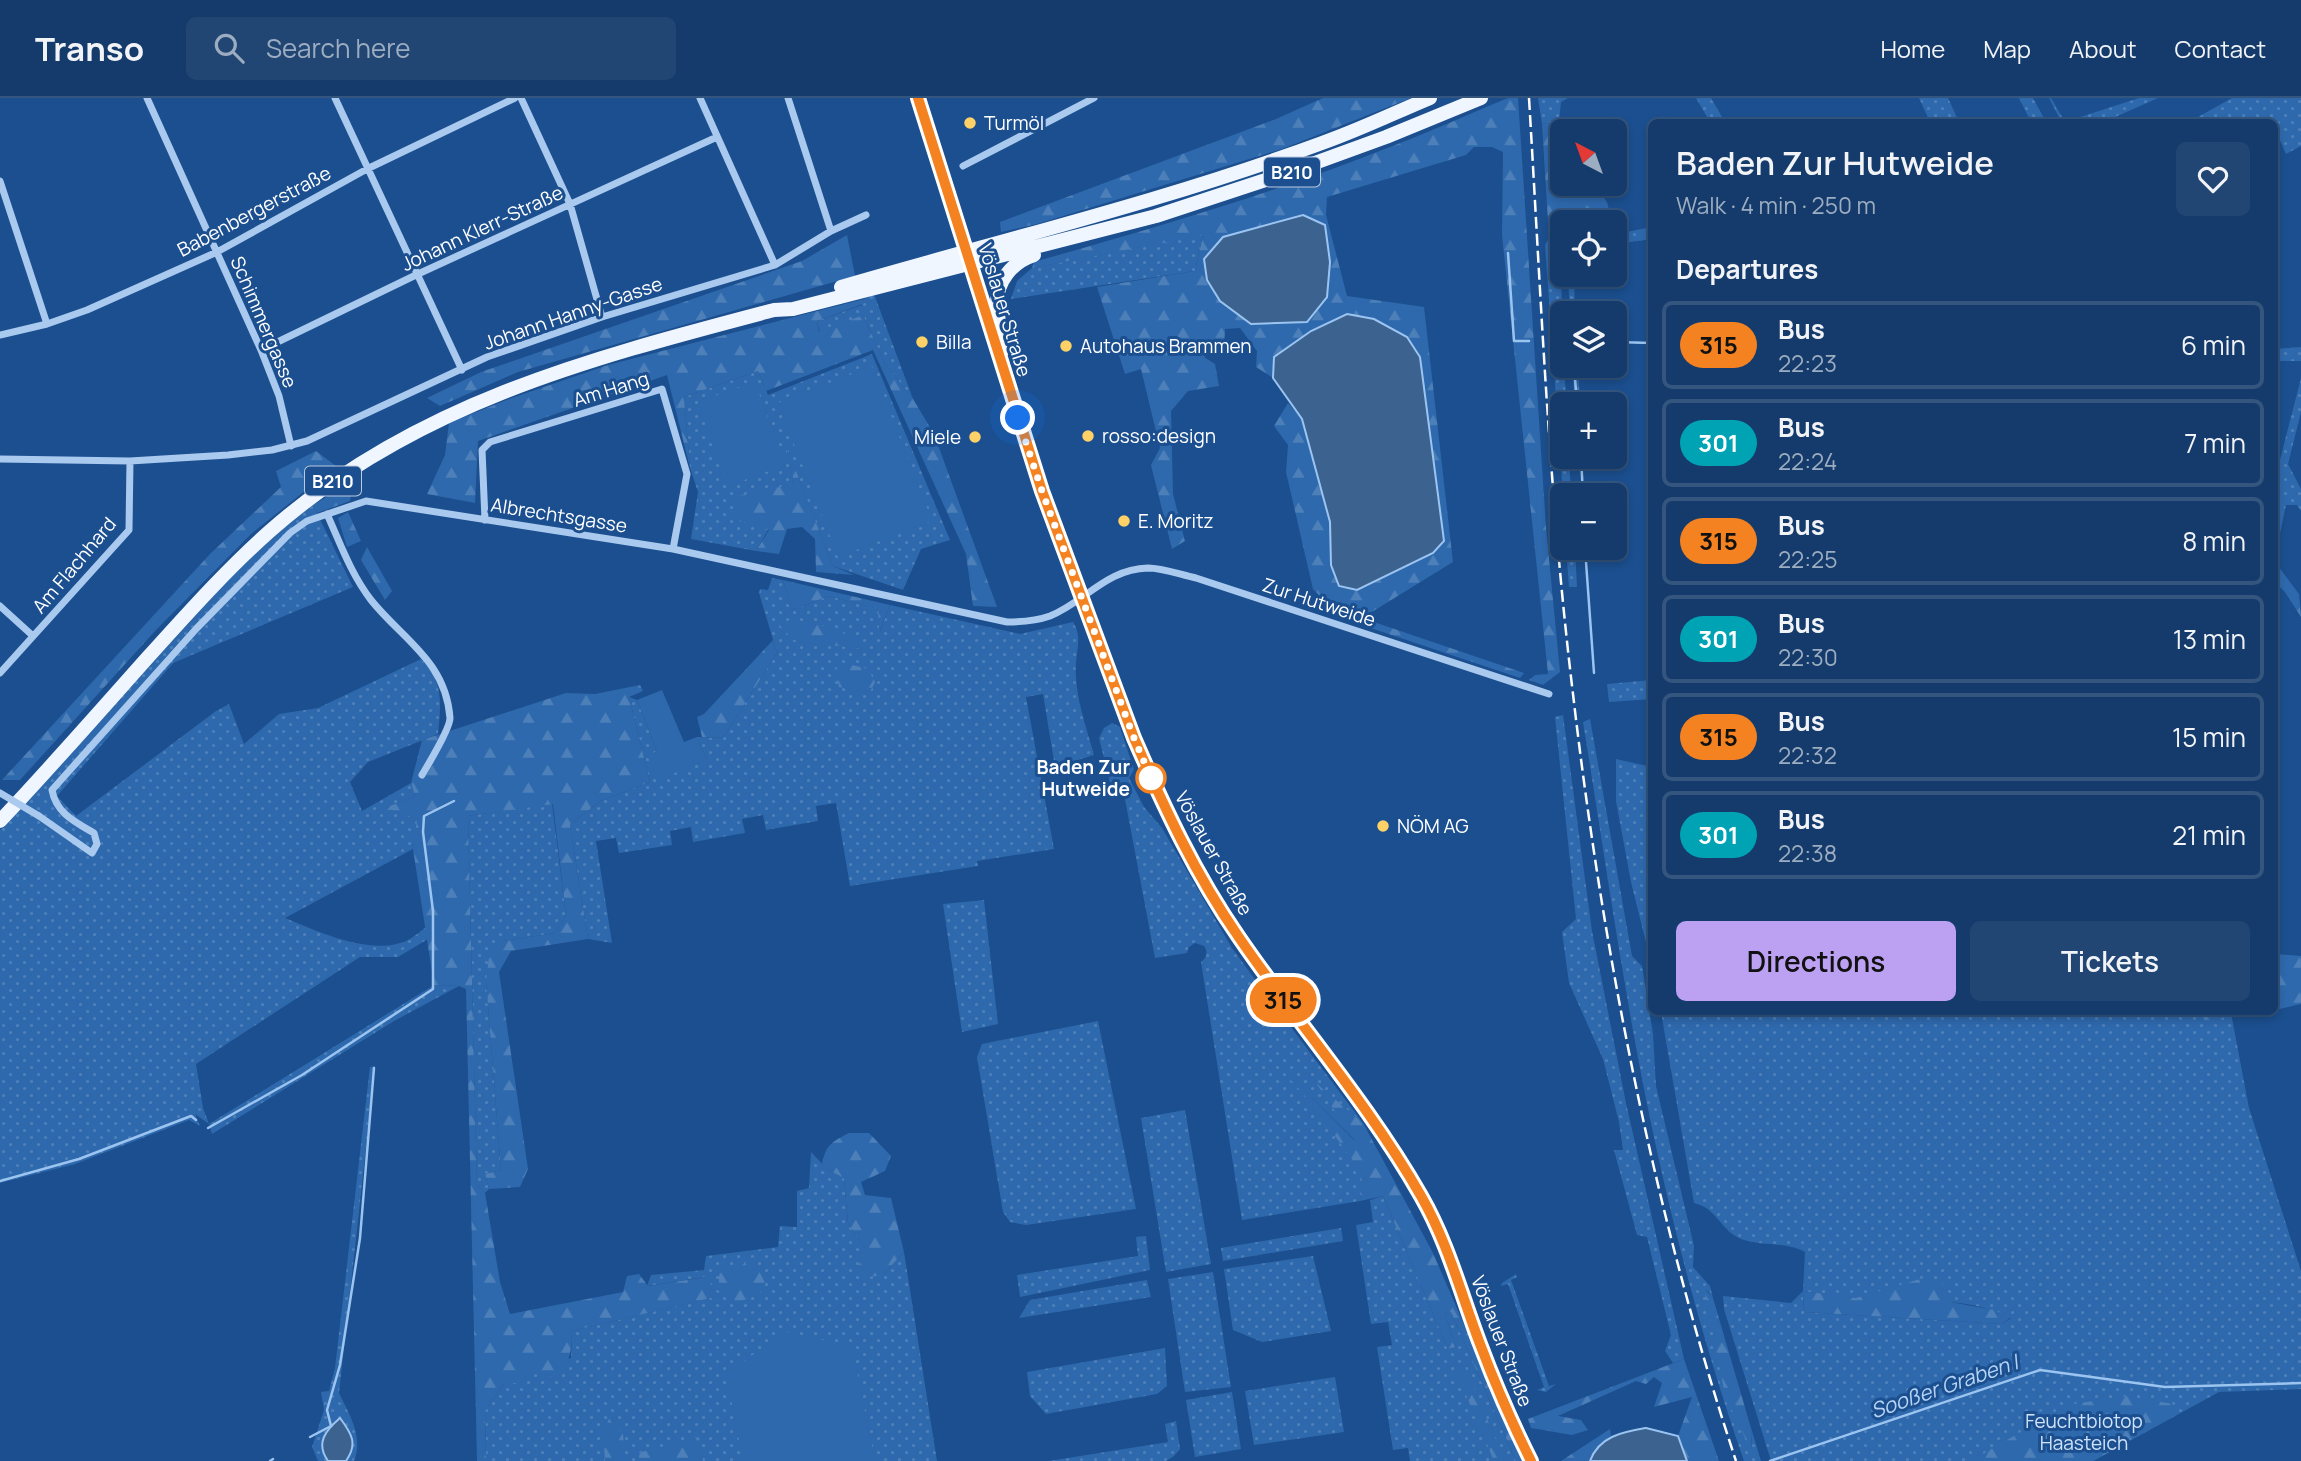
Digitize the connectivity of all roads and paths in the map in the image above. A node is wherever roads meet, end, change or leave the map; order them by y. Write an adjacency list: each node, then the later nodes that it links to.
1 (147, 98): 19 (street, Schimmergasse)
2 (335, 98): 13 (street)
3 (515, 98): 13 (street, Babenbergerstraße)
4 (521, 98): 15 (street)
5 (700, 98): 11 (street)
6 (788, 98): 17 (street)
7 (919, 98): 20 (street, Vöslauer Straße)
8 (1094, 98): 12 (street)
9 (1430, 98): 20 (main road, B210)
10 (1481, 98): 18 (main road, B210)
11 (718, 137): 15 (street, Johann Klerr-Straße); 21 (street)
12 (964, 166)
13 (367, 169): 19 (street, Babenbergerstraße); 22 (street)
14 (0, 181): 24 (street)
15 (570, 204): 22 (street, Johann Klerr-Straße); 23 (street)
16 (866, 215): 17 (street, Johann Hanny-Gasse)
17 (831, 231): 21 (street, Johann Hanny-Gasse)
18 (1098, 232): 20 (main road, B210); 27 (main road, B210)
19 (217, 251): 24 (street, Babenbergerstraße); 26 (street, Schimmergasse)
20 (968, 257): 27 (main road, Vöslauer Straße); 42 (main road, B210)
21 (775, 264): 23 (street, Johann Hanny-Gasse)
22 (418, 274): 26 (street, Johann Klerr-Straße); 28 (street)
23 (603, 317): 28 (street, Johann Hanny-Gasse)
24 (47, 324): 25 (street, Babenbergerstraße)
25 (0, 335)
26 (261, 350): 29 (street, Schimmergasse)
27 (1002, 365): 35 (main road, Vöslauer Straße)
28 (462, 370): 29 (street, Johann Hanny-Gasse)
29 (291, 446): 31 (street)
30 (0, 459): 31 (street)
31 (130, 461): 37 (street, Am Flachhard)
32 (327, 514): 33 (street, Albrechtsgasse); 40 (street); 41 (street, Albrechtsgasse, bridge)
33 (485, 520): 34 (street, Albrechtsgasse); 34 (street, Am Hang)
34 (673, 549): 35 (street, Albrechtsgasse)
35 (1081, 596): 39 (street, Zur Hutweide); 43 (main road, Vöslauer Straße)
36 (0, 606): 37 (street)
37 (33, 636): 38 (street, Am Flachhard)
38 (0, 673)
39 (1549, 694)
40 (422, 775)
41 (0, 793)
42 (0, 821)
43 (1531, 1461)

